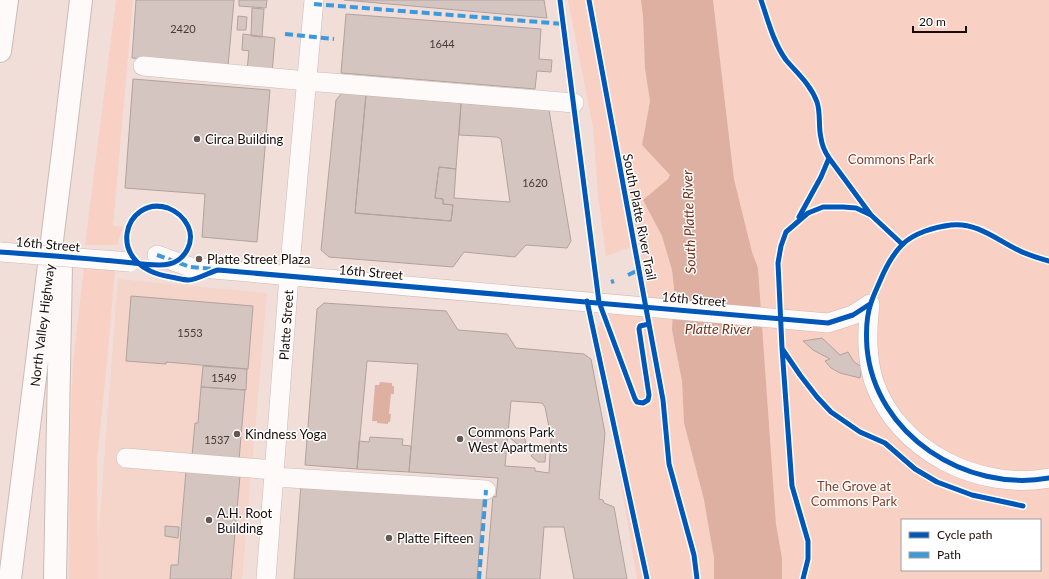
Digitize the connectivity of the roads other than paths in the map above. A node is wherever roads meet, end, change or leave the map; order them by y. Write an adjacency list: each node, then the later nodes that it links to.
1 (1, 0): 5 (highway)
2 (7, 0): 5 (highway)
3 (81, 0): 9 (highway, North Valley Highway)
4 (314, 0): 7 (street, Platte Street)
5 (0, 48)
6 (142, 66): 7 (street)
7 (307, 81): 8 (street); 13 (street, Platte Street)
8 (574, 103)
9 (63, 152): 18 (highway, North Valley Highway); 19 (highway)
10 (0, 252): 11 (street, 16th Street, bridge)
11 (138, 254)
12 (158, 255): 13 (street, 16th Street)
13 (290, 276): 15 (street, Platte Street); 16 (street, 16th Street)
14 (126, 458): 15 (street)
15 (274, 473): 17 (street); 20 (street, Platte Street)
16 (1049, 478)
17 (486, 490)
18 (10, 579)
19 (55, 579)
20 (266, 579)

